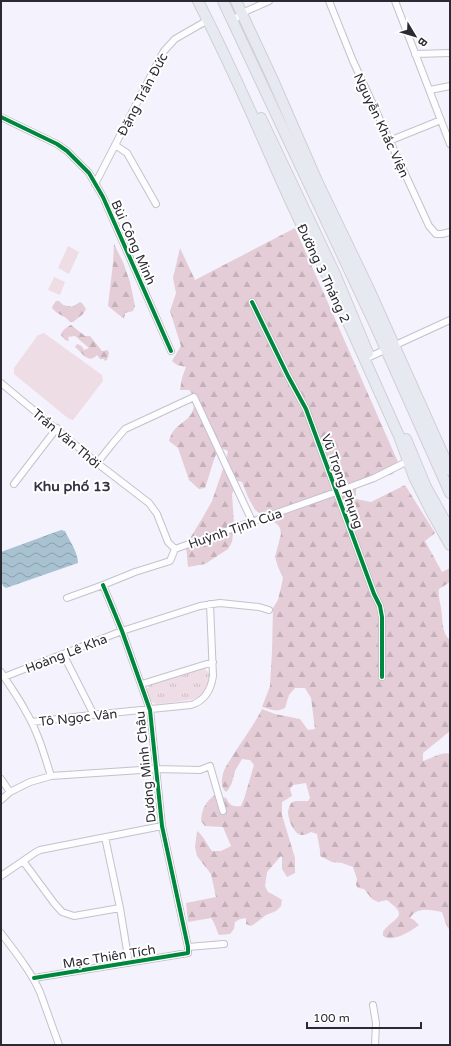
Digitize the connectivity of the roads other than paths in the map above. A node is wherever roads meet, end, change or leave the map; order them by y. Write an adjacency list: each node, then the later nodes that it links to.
1 (198, 1): 9 (main road, Đường 3 Tháng 2)
2 (206, 1): 11 (main road, Đường 3 Tháng 2)
3 (223, 1): 10 (main road, Đường 3 Tháng 2)
4 (236, 1): 8 (main road, Đường 3 Tháng 2)
5 (269, 1): 8 (street)
6 (329, 1): 18 (street, Nguyễn Khắc Viện)
7 (395, 1): 13 (street)
8 (242, 13): 10 (street); 26 (main road, Đường 3 Tháng 2)
9 (208, 20): 11 (main road, Đường 3 Tháng 2); 20 (street, Đặng Trần Đức)
10 (233, 21): 26 (main road, Đường 3 Tháng 2)
11 (216, 30): 28 (main road, Đường 3 Tháng 2)
12 (450, 53): 13 (street)
13 (415, 54): 15 (street)
14 (450, 86): 15 (street)
15 (430, 90): 17 (street)
16 (1, 117): 21 (street, Bùi Công Minh)
17 (441, 120): 18 (street); 19 (street)
18 (390, 142): 23 (street, Nguyễn Khắc Viện)
19 (450, 144)
20 (115, 145): 21 (street, Đặng Trần Đức); 22 (street)
21 (95, 184): 27 (street, Bùi Công Minh)
22 (156, 204)
23 (450, 232)
24 (252, 302): 36 (street, Vũ Trọng Phụng)
25 (450, 322): 26 (street)
26 (390, 348): 28 (street); 31 (main road, Đường 3 Tháng 2)
27 (171, 351)
28 (367, 358): 32 (main road, Đường 3 Tháng 2)
29 (1, 383): 30 (street, Trần Văn Thời)
30 (57, 428): 33 (street, Trần Văn Thời); 35 (street)
31 (435, 448): 34 (main road, Đường 3 Tháng 2); 37 (main road, Đường 3 Tháng 2)
32 (409, 457): 36 (street, Huỳnh Tịnh Của); 39 (main road, Đường 3 Tháng 2); 40 (main road, Đường 3 Tháng 2)
33 (97, 463): 38 (street); 41 (street, Trần Văn Thời)
34 (450, 470)
35 (14, 484)
36 (337, 492): 38 (street, Huỳnh Tịnh Của); 50 (street, Vũ Trọng Phụng)
37 (450, 493)
38 (252, 521): 41 (street, Huỳnh Tịnh Của)
39 (450, 530)
40 (450, 545)
41 (175, 548): 42 (street, Huỳnh Tịnh Của)
42 (103, 585): 43 (street, Huỳnh Tịnh Của); 46 (street, Dương Minh Châu)
43 (67, 598)
44 (210, 604): 45 (street, Hoàng Lê Kha); 46 (street, Hoàng Lê Kha); 48 (street, Tô Ngọc Vân)
45 (269, 610)
46 (122, 631): 47 (street, Hoàng Lê Kha); 51 (street, Dương Minh Châu)
47 (63, 654): 49 (street, Hoàng Lê Kha); 53 (street)
48 (213, 662): 51 (street); 52 (street, Tô Ngọc Vân)
49 (2, 674): 54 (street)
50 (382, 677)
51 (142, 684): 52 (street, Dương Minh Châu)
52 (150, 710): 53 (street, Tô Ngọc Vân); 55 (street, Dương Minh Châu)
53 (94, 715): 54 (street, Tô Ngọc Vân)
54 (32, 722): 56 (street)
55 (156, 769): 56 (street); 60 (street); 61 (street, Dương Minh Châu)
56 (51, 776): 58 (street)
57 (1, 779): 58 (street)
58 (10, 792): 59 (street)
59 (1, 800)
60 (223, 811)
61 (162, 826): 62 (street); 68 (street, Dương Minh Châu)
62 (105, 837): 63 (street); 65 (street)
63 (23, 861): 64 (street); 65 (street)
64 (1, 876)
65 (120, 908): 69 (street)
66 (1, 933): 70 (street)
67 (224, 944): 68 (street, Mạc Thiên Tích)
68 (188, 950): 69 (street, Mạc Thiên Tích)
69 (129, 963): 70 (street, Mạc Thiên Tích)
70 (34, 978): 72 (street)
71 (373, 1004): 73 (street)
72 (58, 1045)
73 (375, 1045)

